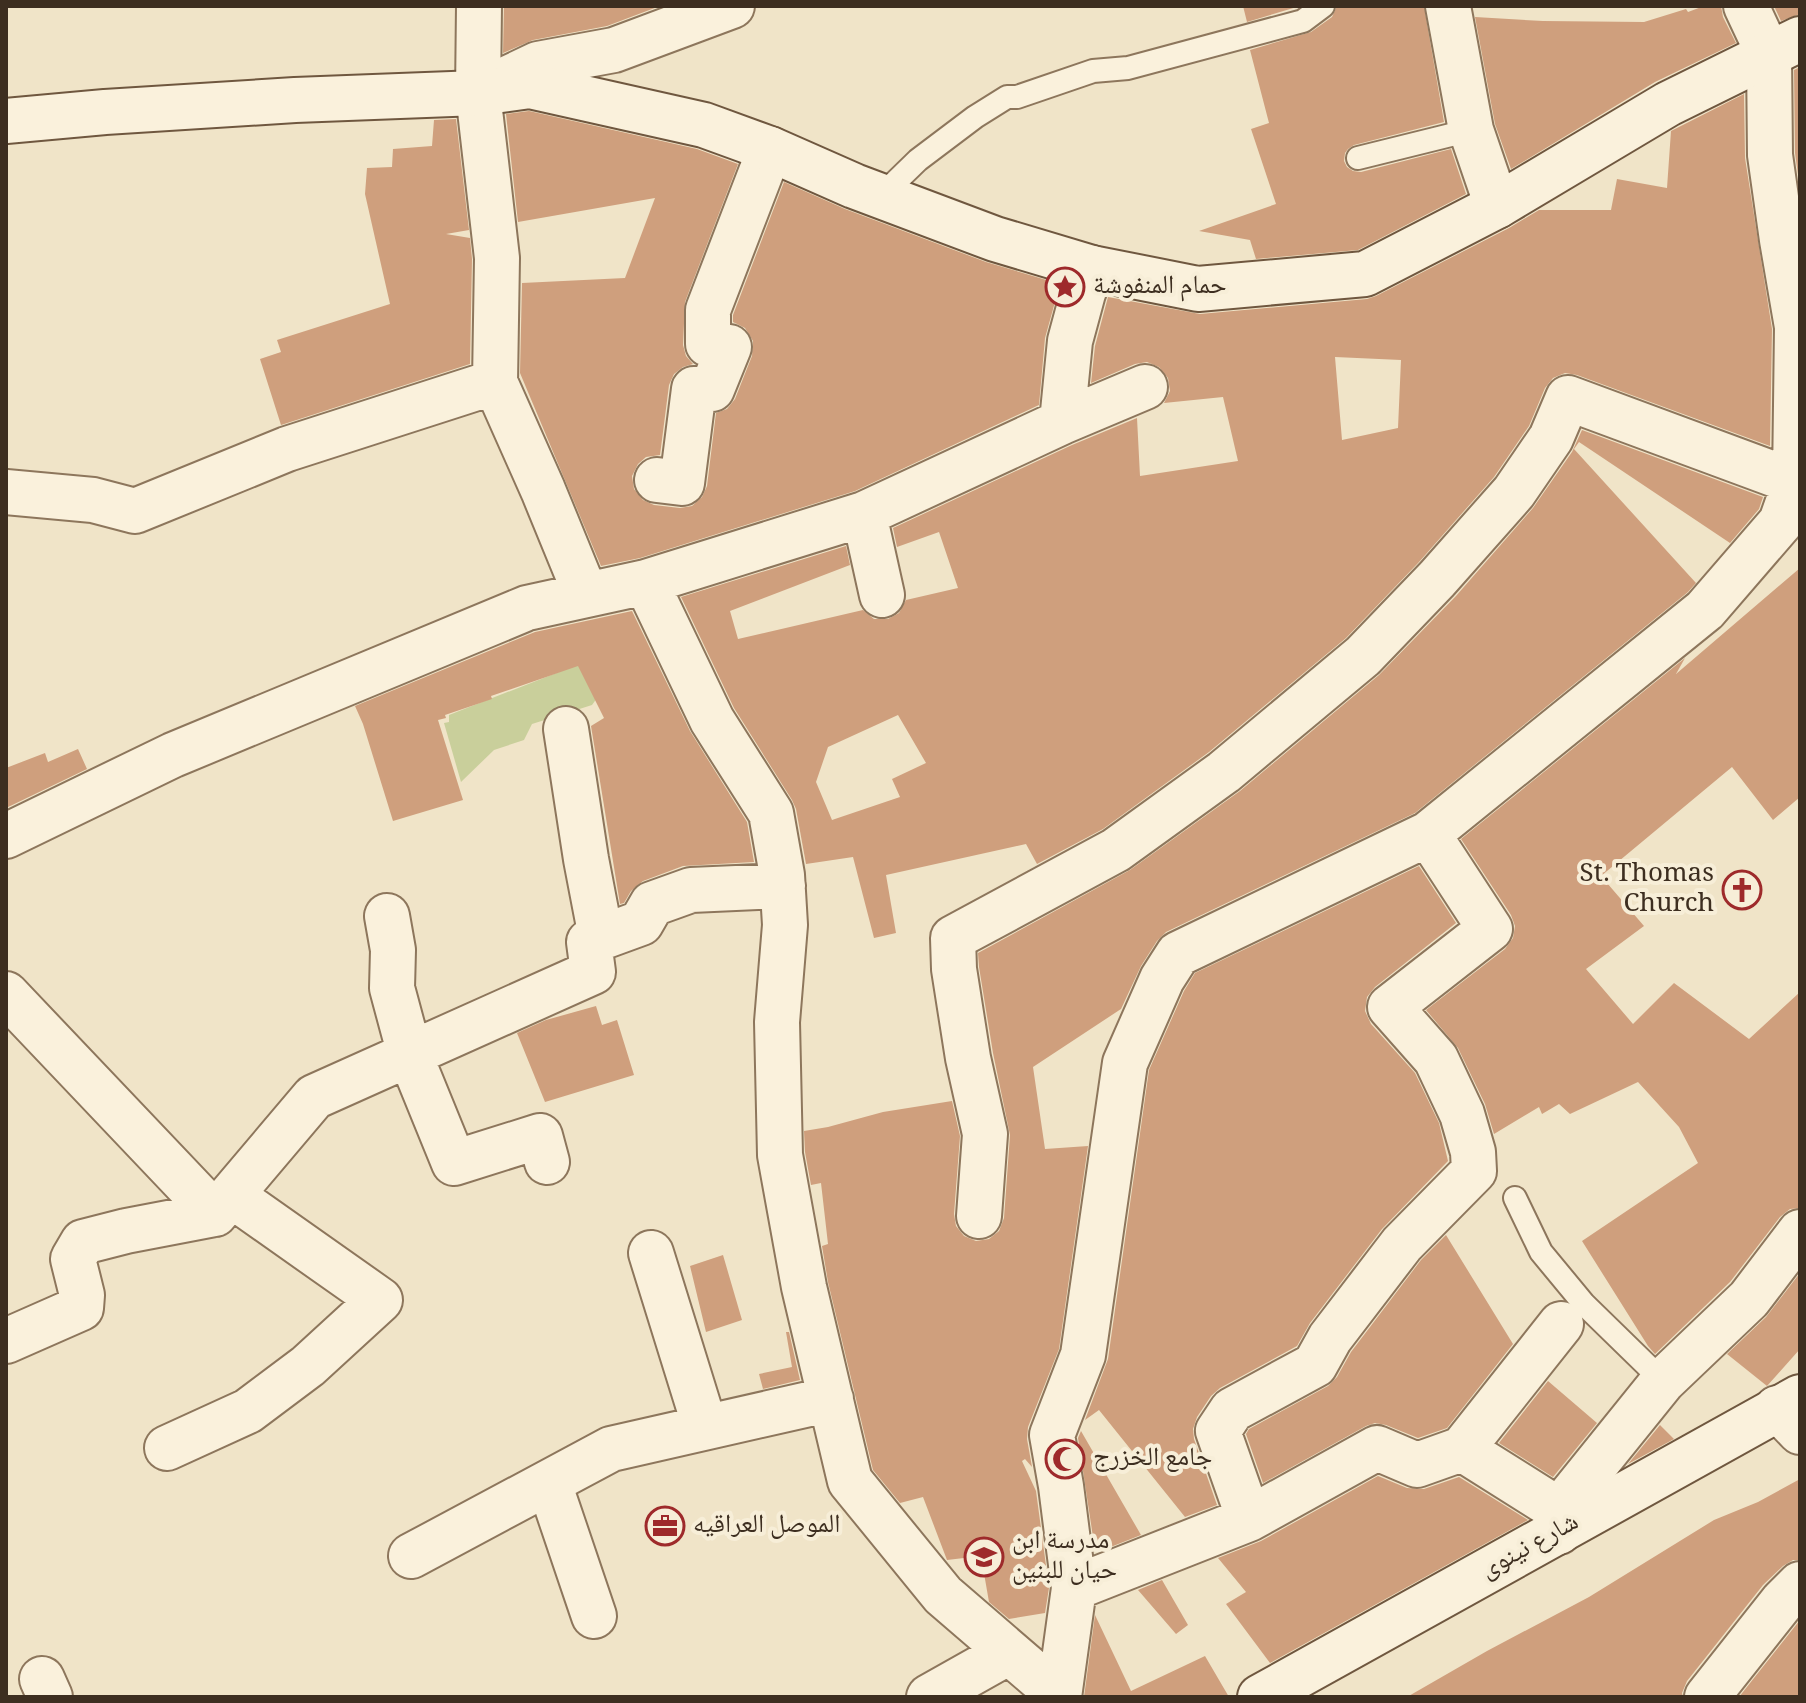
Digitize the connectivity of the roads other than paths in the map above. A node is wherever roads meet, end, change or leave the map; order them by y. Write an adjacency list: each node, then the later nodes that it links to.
1 (479, 6): 7 (street)
2 (732, 6): 7 (street)
3 (1323, 6): 12 (lane)
4 (1448, 6): 9 (street)
5 (1746, 6): 6 (street)
6 (1785, 47): 13 (street); 19 (street)
7 (478, 93): 8 (street); 10 (street); 15 (street)
8 (6, 121)
9 (1471, 130): 11 (lane); 13 (street)
10 (770, 149): 12 (street); 18 (street)
11 (1358, 158)
12 (881, 196): 14 (street)
13 (1497, 206): 14 (street)
14 (1092, 268): 17 (street)
15 (495, 382): 20 (street); 24 (street)
16 (1145, 387): 17 (street)
17 (1062, 422): 21 (street)
18 (657, 480)
19 (1795, 482): 22 (street); 37 (street)
20 (6, 492)
21 (864, 514): 23 (street); 25 (street)
22 (1790, 528): 27 (street)
23 (646, 582): 24 (street); 29 (street)
24 (586, 595): 28 (street)
25 (882, 595)
26 (566, 729): 31 (street)
27 (1428, 834): 49 (street); 53 (street)
28 (6, 836)
29 (783, 886): 31 (street); 43 (street)
30 (387, 916): 33 (street)
31 (601, 937): 33 (street)
32 (6, 994): 36 (street)
33 (410, 1055): 34 (street); 36 (street)
34 (547, 1162)
35 (1515, 1198): 42 (lane)
36 (223, 1205): 41 (street); 46 (street)
37 (979, 1216)
38 (1800, 1232): 42 (street)
39 (651, 1253): 45 (street)
40 (1561, 1324): 47 (street)
41 (6, 1341)
42 (1663, 1381): 50 (street)
43 (831, 1399): 45 (street); 55 (street)
44 (1792, 1412): 50 (street, شارع نينوى)
45 (705, 1427): 48 (street)
46 (167, 1448)
47 (1462, 1449): 49 (street); 50 (street)
48 (549, 1483): 51 (street); 54 (street)
49 (1249, 1519): 53 (street)
50 (1559, 1521): 59 (street, شارع نينوى)
51 (411, 1556)
52 (1800, 1584): 56 (street)
53 (1074, 1588): 57 (street)
54 (594, 1616)
55 (1009, 1652): 57 (street); 58 (street)
56 (1714, 1694)
57 (1059, 1696)
58 (929, 1697)
59 (1260, 1697)

